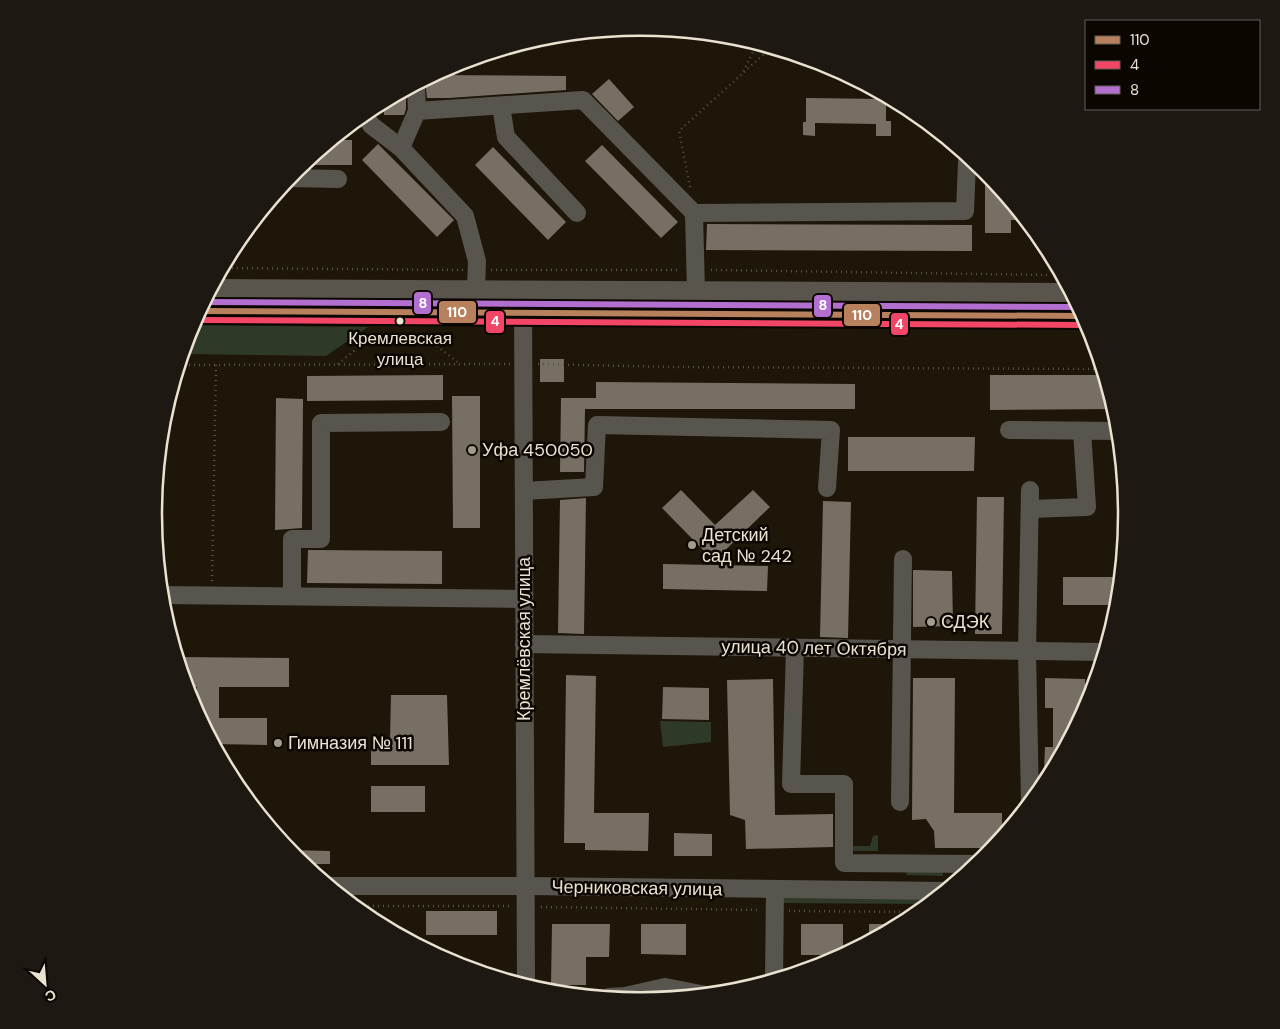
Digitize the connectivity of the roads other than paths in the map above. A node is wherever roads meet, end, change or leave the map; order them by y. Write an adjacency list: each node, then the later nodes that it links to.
1 (416, 92): 3 (street)
2 (501, 106): 3 (street); 9 (street); 10 (street)
3 (417, 111): 5 (street)
4 (368, 121): 5 (street)
5 (401, 148): 11 (street)
6 (967, 166): 10 (street)
7 (300, 178): 8 (street)
8 (338, 179)
9 (577, 213)
10 (694, 214): 12 (street)
11 (476, 280): 13 (main road); 15 (main road)
12 (696, 281): 14 (main road); 15 (main road)
13 (218, 290)
14 (1064, 294)
15 (523, 302): 16 (main road); 17 (main road); 23 (street, Кремлёвская улица)
16 (207, 311)
17 (1075, 316)
18 (441, 422): 28 (street)
19 (1009, 430): 20 (street)
20 (1082, 431): 21 (street); 25 (street)
21 (1111, 431)
22 (827, 488): 23 (street)
23 (524, 490): 29 (street, Кремлёвская улица)
24 (1030, 490): 25 (street)
25 (1030, 510): 33 (street)
26 (904, 559): 32 (street)
27 (169, 595): 28 (street)
28 (292, 596): 29 (street)
29 (524, 599): 30 (street, Кремлёвская улица)
30 (524, 644): 31 (street, улица 40 лет Октября); 39 (street, Кремлёвская улица)
31 (795, 648): 32 (street, улица 40 лет Октября); 37 (street)
32 (902, 649): 33 (street, улица 40 лет Октября); 36 (street)
33 (1028, 651): 34 (street, улица 40 лет Октября); 35 (street)
34 (1098, 652)
35 (1030, 791)
36 (900, 802)
37 (966, 864)
38 (339, 886): 39 (street, Черниковская улица)
39 (525, 886): 40 (street, Черниковская улица); 43 (street, Кремлёвская улица)
40 (775, 890): 41 (street, Черниковская улица); 42 (street)
41 (935, 891)
42 (774, 973)
43 (526, 979)
44 (684, 991): 45 (street)
45 (639, 993)

